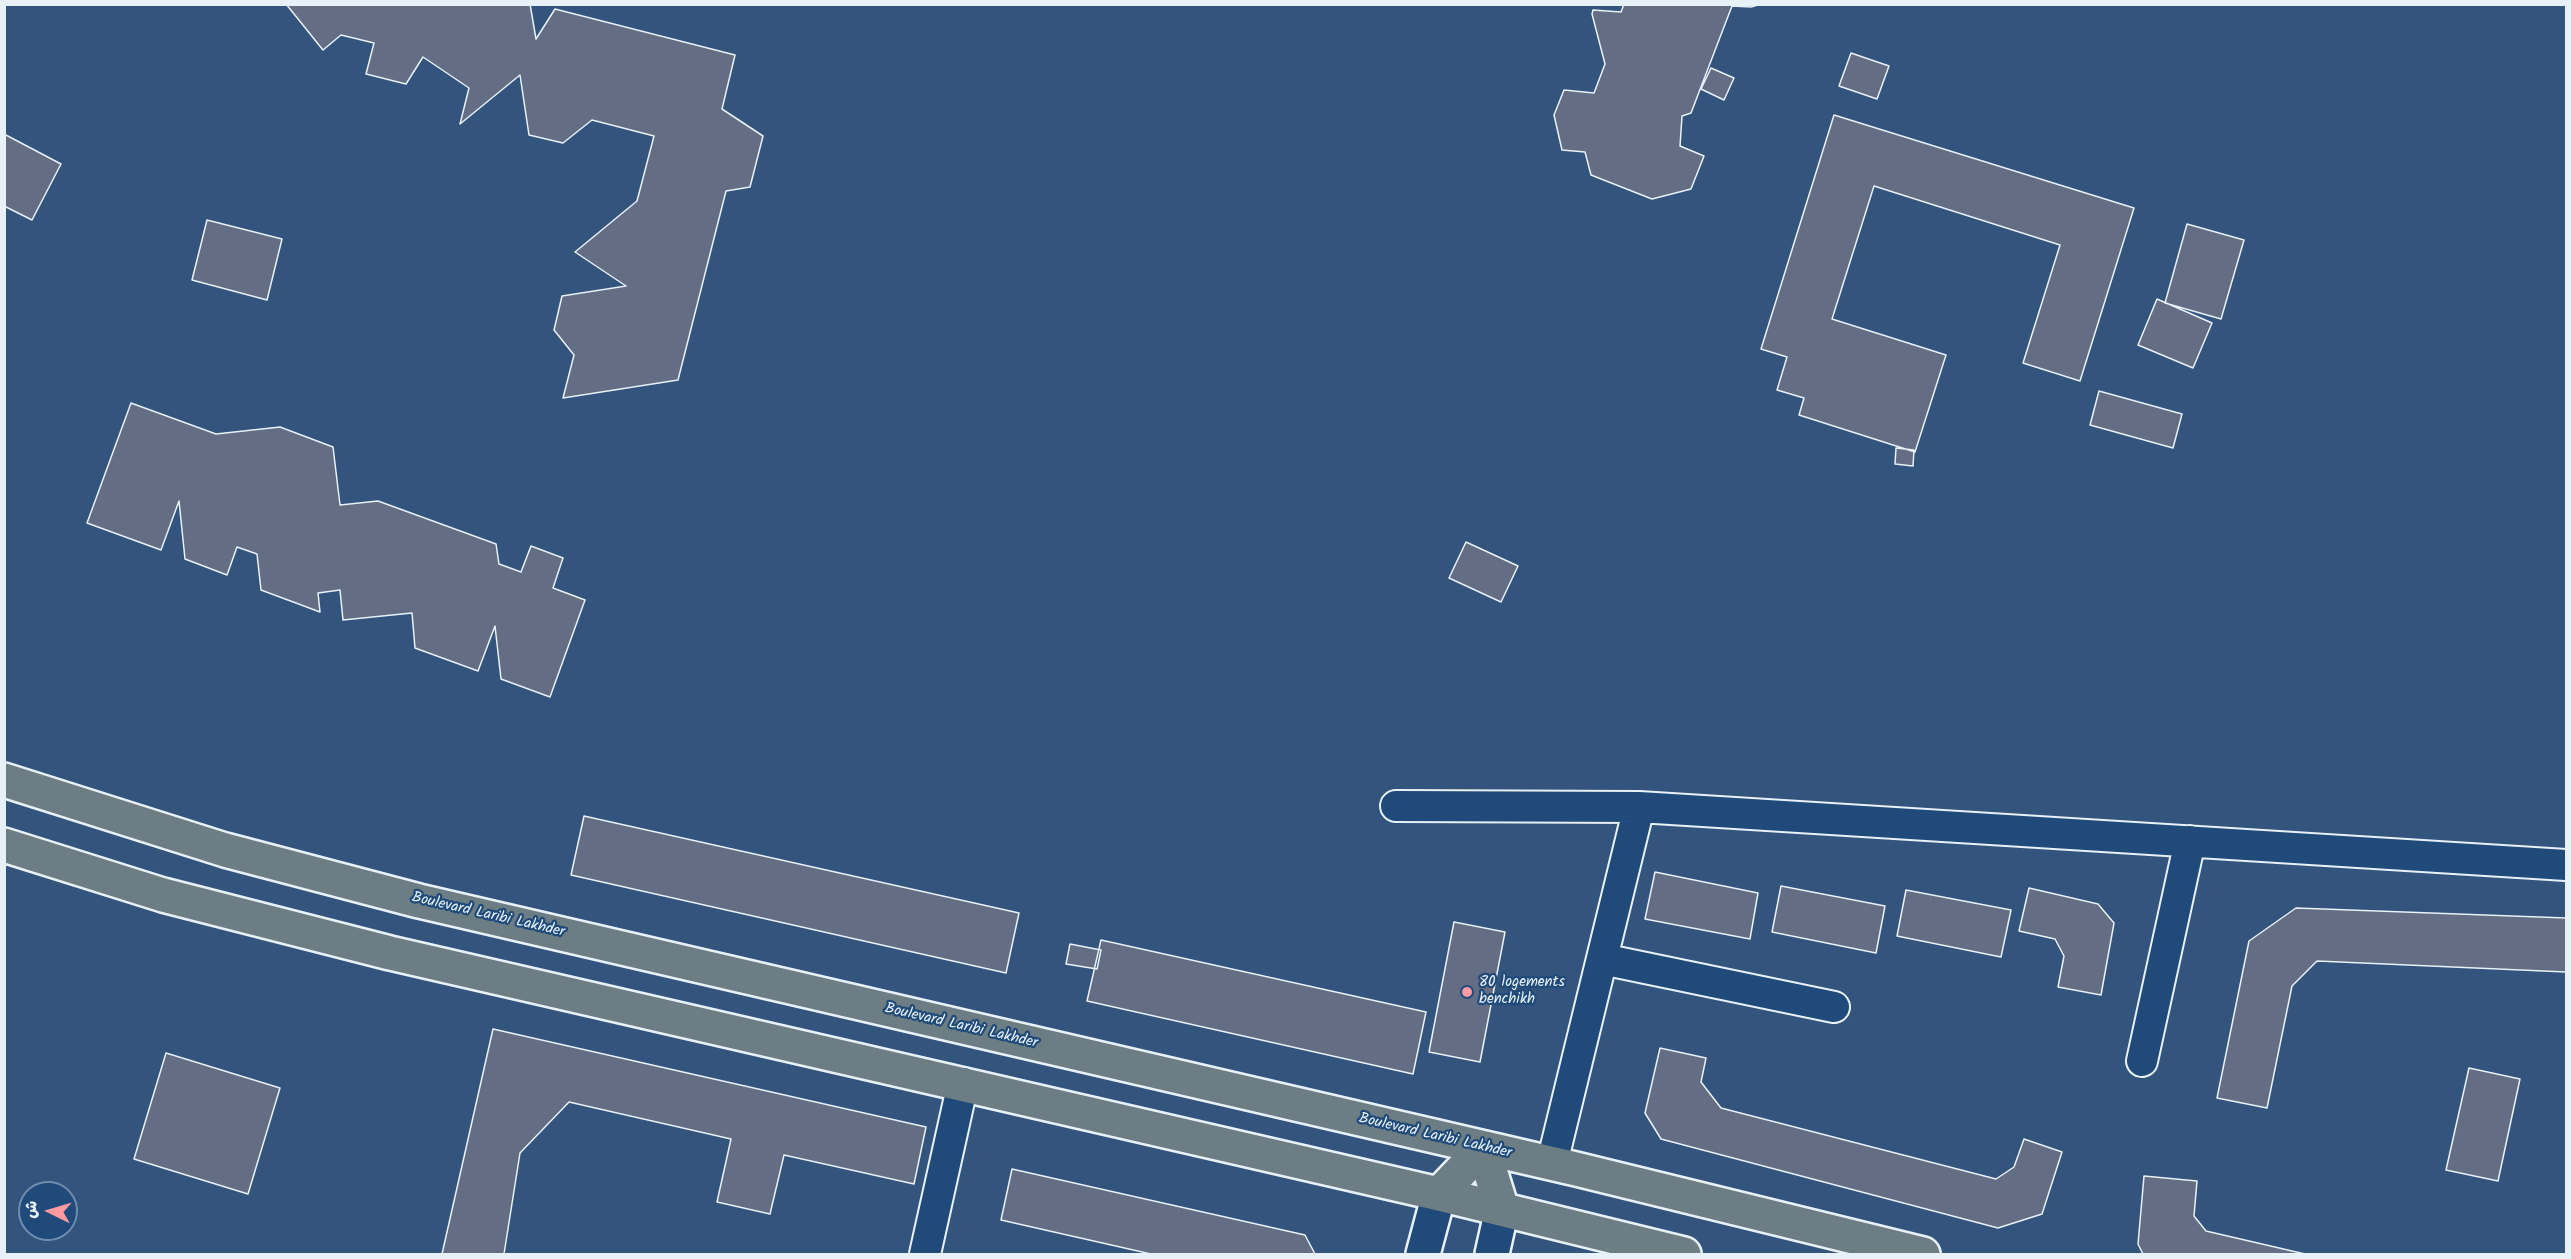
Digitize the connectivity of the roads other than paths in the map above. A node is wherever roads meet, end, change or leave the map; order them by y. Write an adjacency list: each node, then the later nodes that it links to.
1 (4, 780): 11 (main road, Boulevard Laribi Lakhder)
2 (1396, 806): 3 (street)
3 (1639, 807): 4 (street); 7 (street)
4 (2190, 841): 6 (street); 9 (street)
5 (4, 845): 10 (main road)
6 (2566, 865)
7 (1602, 959): 8 (street); 12 (street)
8 (1834, 1007)
9 (2142, 1061)
10 (963, 1083): 13 (main road); 15 (street)
11 (1483, 1148): 12 (main road, Boulevard Laribi Lakhder); 13 (main road); 14 (main road)
12 (1552, 1164): 19 (main road, Boulevard Laribi Lakhder)
13 (1438, 1194): 14 (main road); 16 (street)
14 (1502, 1209): 17 (street); 18 (main road)
15 (925, 1254)
16 (1423, 1254)
17 (1492, 1254)
18 (1684, 1254)
19 (1923, 1254)

